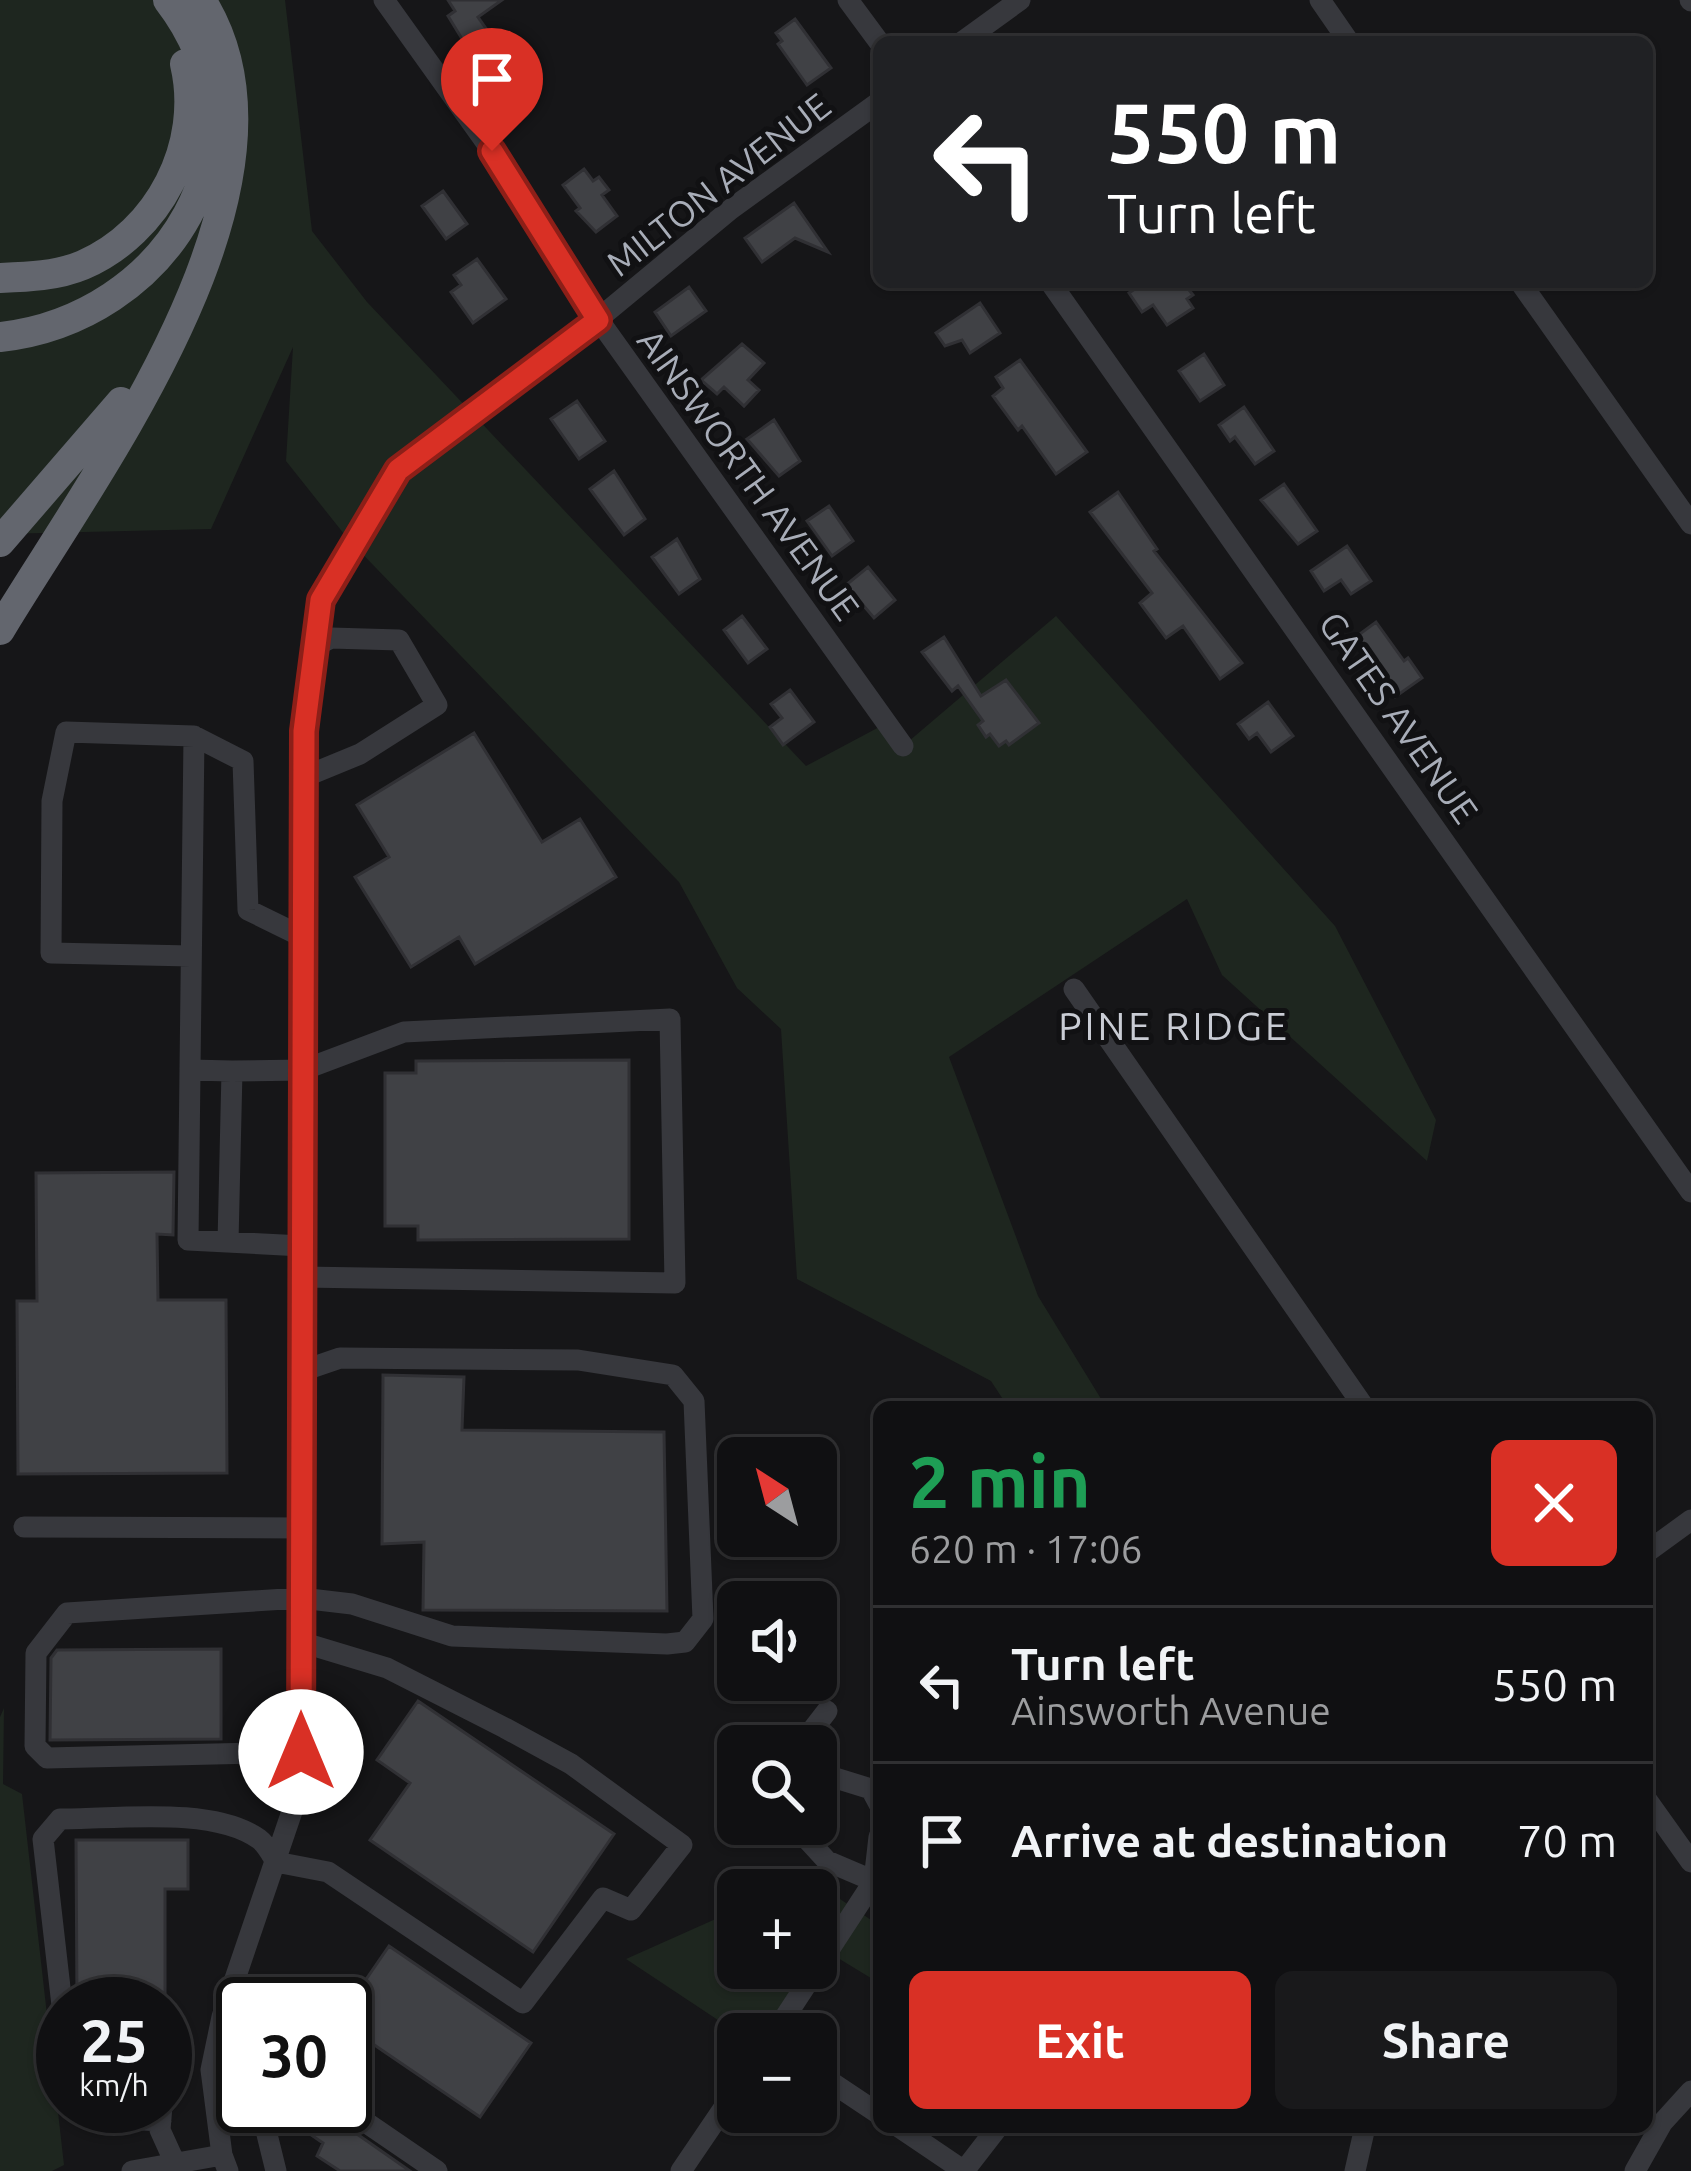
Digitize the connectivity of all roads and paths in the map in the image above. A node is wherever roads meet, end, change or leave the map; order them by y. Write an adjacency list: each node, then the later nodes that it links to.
1 (384, 0): 13 (street, AINSWORTH AVENUE)
2 (848, 0): 6 (street)
3 (1020, 0): 7 (street)
4 (1320, 0): 8 (street)
5 (180, 2): 10 (highway); 14 (highway); 15 (highway)
6 (875, 36)
7 (970, 36)
8 (1345, 36)
9 (873, 106): 13 (street, MILTON AVENUE)
10 (0, 278)
11 (1054, 288): 29 (street, GATES AVENUE)
12 (1524, 288): 16 (street)
13 (598, 320): 19 (street, MILTON AVENUE); 21 (street, AINSWORTH AVENUE)
14 (172, 335): 17 (highway); 18 (highway)
15 (0, 337)
16 (1691, 524)
17 (0, 542)
18 (0, 630)
19 (315, 646): 22 (street, MILTON AVENUE); 22 (street)
20 (194, 736): 23 (street); 24 (street); 24 (street)
21 (903, 746)
22 (304, 777): 23 (street, MILTON AVENUE)
23 (304, 937): 27 (street, MILTON AVENUE)
24 (191, 956): 26 (street)
25 (1074, 989): 34 (street)
26 (190, 1070): 28 (street); 30 (street)
27 (303, 1070): 28 (street); 31 (street, MILTON AVENUE); 32 (street)
28 (232, 1071): 30 (street)
29 (1691, 1192)
30 (228, 1242): 31 (street)
31 (302, 1246): 32 (street, MILTON AVENUE)
32 (302, 1277): 33 (street, MILTON AVENUE)
33 (302, 1371): 37 (street, MILTON AVENUE); 39 (street)
34 (1360, 1401)
35 (1691, 1520): 38 (street)
36 (24, 1527): 37 (street)
37 (302, 1528): 39 (street, MILTON AVENUE)
38 (1653, 1548)
39 (301, 1598): 40 (street, MILTON AVENUE); 43 (street)
40 (301, 1642): 43 (street, MILTON AVENUE); 48 (street)
41 (826, 1711): 42 (street)
42 (816, 1725)
43 (301, 1752): 48 (street, MILTON AVENUE)
44 (837, 1778): 45 (street)
45 (873, 1791)
46 (1653, 1809): 49 (street)
47 (812, 1845): 50 (street)
48 (276, 1862): 52 (street); 54 (street, MILTON AVENUE)
49 (1691, 1862)
50 (873, 1879)
51 (873, 1885): 53 (street)
52 (56, 1977)
53 (788, 2013)
54 (213, 2081): 55 (street); 67 (street, MILTON AVENUE)
55 (216, 2081)
56 (837, 2086): 58 (street)
57 (1691, 2091): 74 (street)
58 (873, 2110)
59 (717, 2118): 71 (street)
60 (372, 2127): 70 (street)
61 (161, 2133): 66 (street)
62 (267, 2133): 69 (street)
63 (907, 2133): 72 (street)
64 (993, 2133): 72 (street)
65 (1364, 2133): 73 (street)
66 (175, 2163): 67 (street); 68 (street)
67 (225, 2163)
68 (132, 2171)
69 (276, 2171)
70 (437, 2171)
71 (681, 2171)
72 (964, 2171)
73 (1355, 2171)
74 (1635, 2171)

